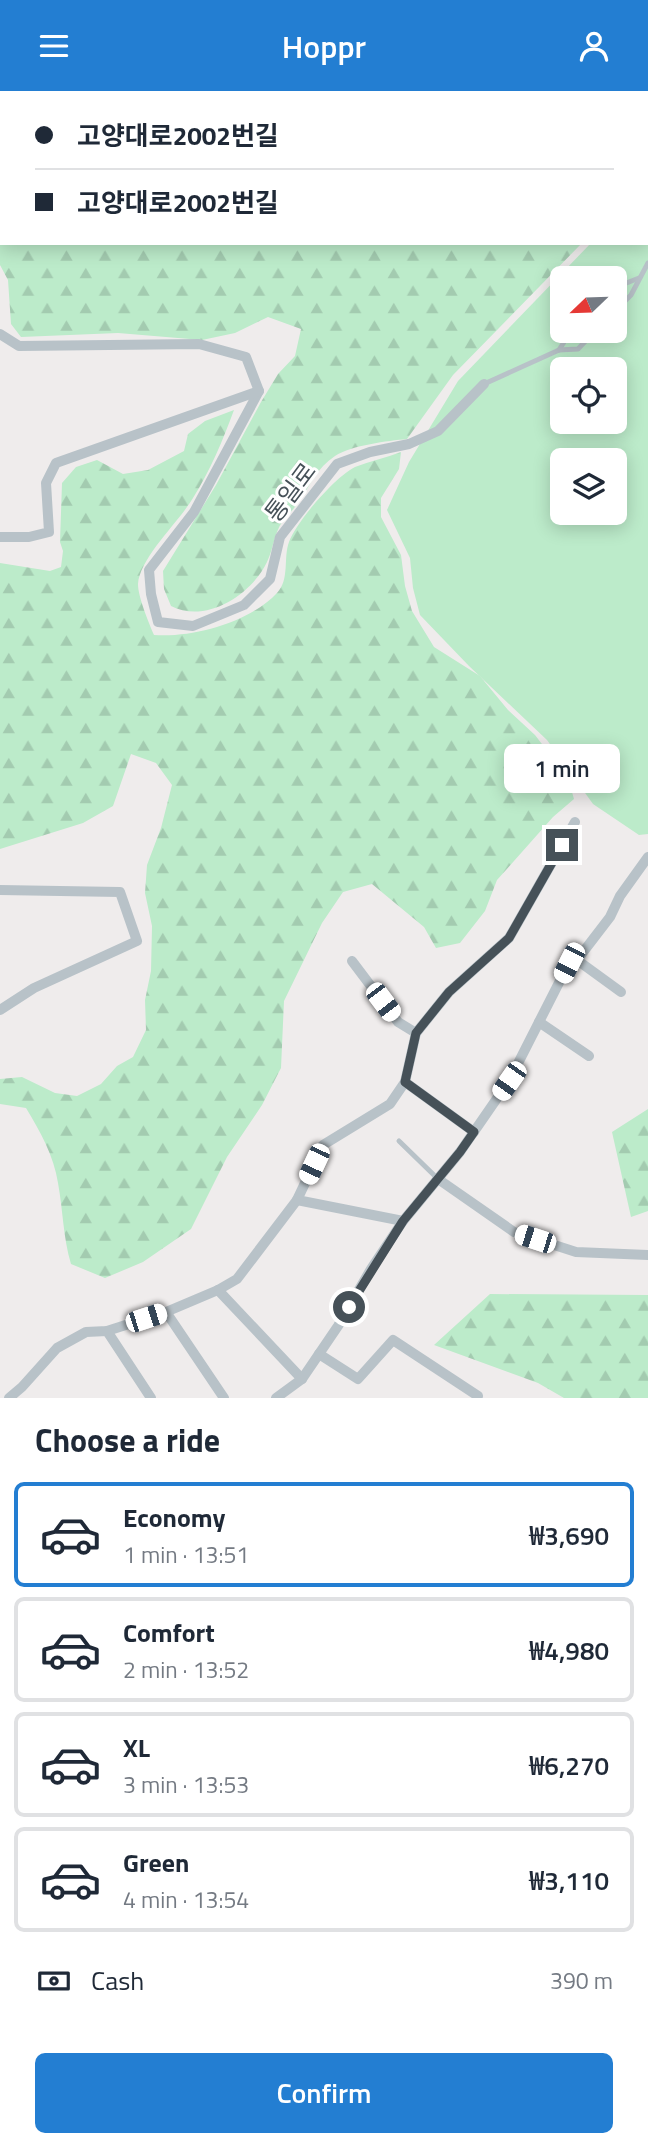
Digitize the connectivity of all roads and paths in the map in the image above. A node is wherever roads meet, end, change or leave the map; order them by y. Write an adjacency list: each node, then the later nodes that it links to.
1 (648, 263): 2 (lane)
2 (639, 278): 3 (lane); 4 (lane)
3 (627, 283)
4 (627, 299)
5 (0, 334): 10 (street)
6 (563, 343): 8 (lane)
7 (584, 343): 8 (lane)
8 (559, 349): 9 (lane)
9 (484, 384): 10 (street, 통일로)
10 (259, 391): 11 (street)
11 (0, 537)
12 (575, 822): 20 (street)
13 (648, 857): 16 (street)
14 (0, 890): 18 (street)
15 (352, 961): 20 (street)
16 (577, 961): 17 (street); 19 (street)
17 (621, 992)
18 (0, 1010)
19 (539, 1022): 21 (street); 23 (street)
20 (416, 1033): 22 (street)
21 (589, 1056)
22 (405, 1082): 23 (street); 26 (street)
23 (474, 1132): 25 (street)
24 (398, 1141): 25 (lane)
25 (438, 1179): 27 (street); 28 (street)
26 (297, 1200): 27 (street); 29 (street)
27 (403, 1221): 32 (street)
28 (648, 1255)
29 (218, 1290): 30 (street); 33 (street)
30 (166, 1312): 31 (street); 37 (street)
31 (107, 1331): 35 (street); 36 (street)
32 (319, 1354): 33 (street); 34 (street)
33 (302, 1379): 38 (street)
34 (478, 1396)
35 (9, 1398)
36 (151, 1398)
37 (224, 1398)
38 (276, 1398)

